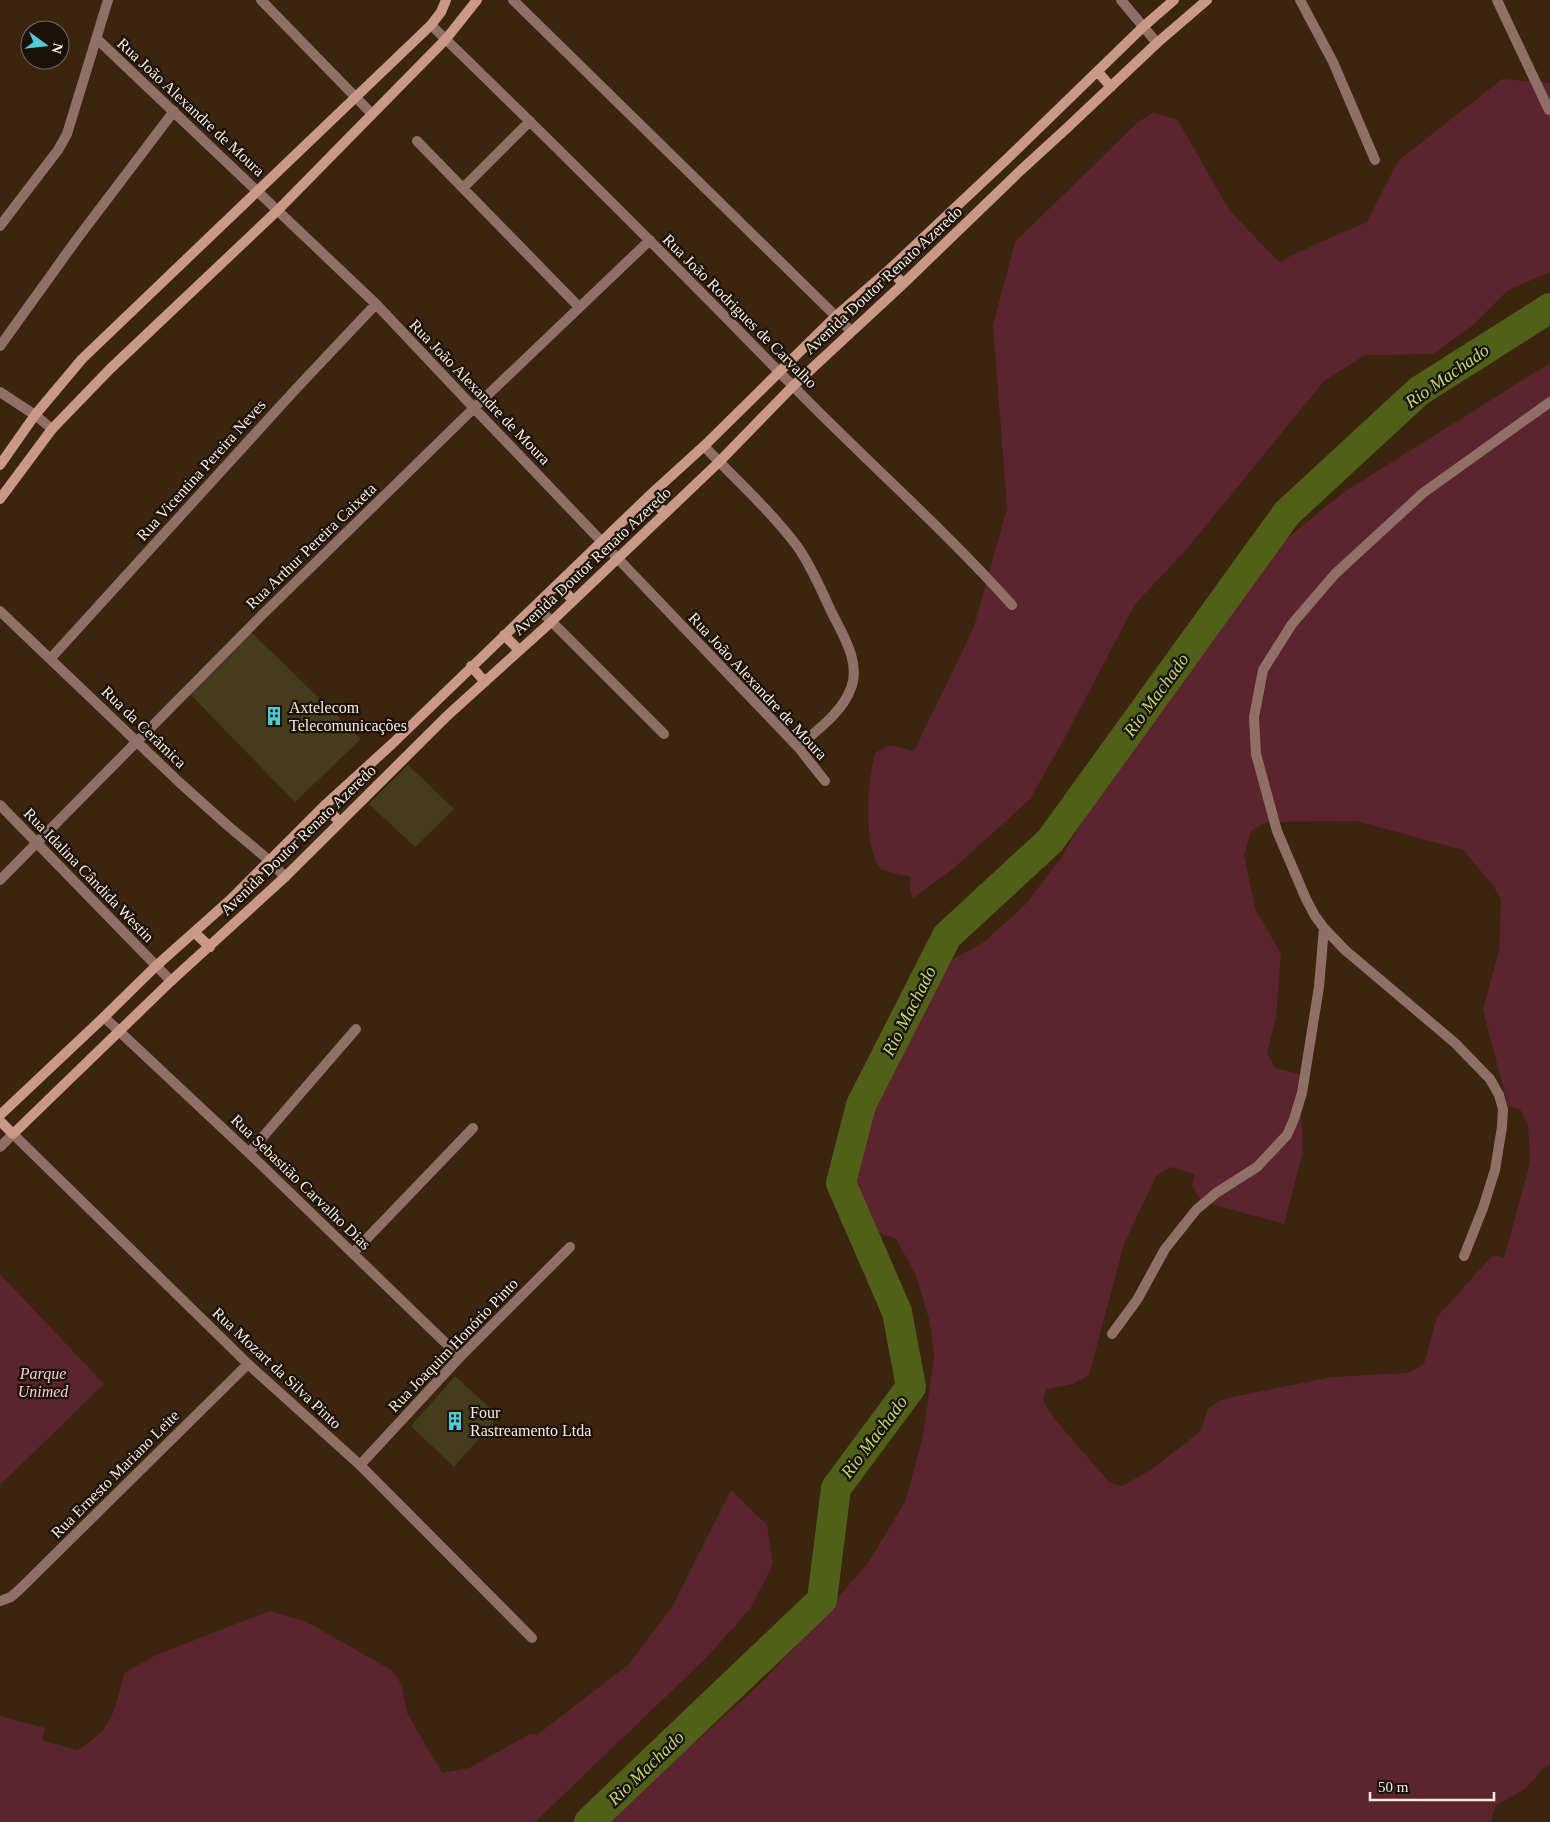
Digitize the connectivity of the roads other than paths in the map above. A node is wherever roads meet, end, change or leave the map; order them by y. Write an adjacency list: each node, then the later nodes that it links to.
1 (108, 0): 13 (street)
2 (261, 0): 18 (street)
3 (446, 0): 11 (street)
4 (477, 0): 14 (street)
5 (512, 0): 38 (street)
6 (1121, 0): 12 (street)
7 (1174, 0): 12 (street, Avenida Doutor Renato Azeredo)
8 (1207, 0): 15 (street, Avenida Doutor Renato Azeredo)
9 (1300, 0): 27 (street)
10 (1497, 0): 19 (street)
11 (431, 25): 14 (street, Rua João Rodrigues de Carvalho); 18 (street)
12 (1144, 26): 15 (street); 16 (street, Avenida Doutor Renato Azeredo)
13 (97, 39): 20 (street, Rua João Alexandre de Moura); 32 (street)
14 (446, 39): 21 (street); 23 (street, Rua João Rodrigues de Carvalho)
15 (1157, 43): 17 (street, Avenida Doutor Renato Azeredo)
16 (1098, 72): 17 (street); 22 (street, Avenida Doutor Renato Azeredo)
17 (1111, 87): 24 (street, Avenida Doutor Renato Azeredo)
18 (356, 97): 21 (street); 30 (street)
19 (1549, 110)
20 (174, 111): 30 (street, Rua João Alexandre de Moura); 40 (street)
21 (372, 114): 31 (street)
22 (1054, 115): 24 (street); 26 (street, Avenida Doutor Renato Azeredo)
23 (530, 121): 29 (street); 33 (street, Rua João Rodrigues de Carvalho)
24 (1067, 128): 28 (street, Avenida Doutor Renato Azeredo)
25 (417, 141): 29 (street)
26 (1008, 158): 28 (street); 34 (street, Avenida Doutor Renato Azeredo)
27 (1375, 160)
28 (1020, 171): 35 (street, Avenida Doutor Renato Azeredo)
29 (463, 188): 37 (street)
30 (258, 191): 31 (street, Rua João Alexandre de Moura); 46 (street)
31 (278, 210): 36 (street, Rua João Alexandre de Moura); 47 (street)
32 (0, 226)
33 (650, 240): 37 (street, Rua Arthur Pereira Caixeta); 41 (street, Rua João Rodrigues de Carvalho)
34 (890, 269): 35 (street); 38 (street, Avenida Doutor Renato Azeredo)
35 (904, 284): 39 (street, Avenida Doutor Renato Azeredo)
36 (376, 304): 45 (street, Rua João Alexandre de Moura); 64 (street, Rua Vicentina Pereira Neves)
37 (579, 307): 45 (street, Rua Arthur Pereira Caixeta)
38 (836, 316): 39 (street); 41 (street, Avenida Doutor Renato Azeredo)
39 (851, 331): 42 (street, Avenida Doutor Renato Azeredo)
40 (0, 346)
41 (780, 371): 42 (street, Rua João Rodrigues de Carvalho); 48 (street, Avenida Doutor Renato Azeredo)
42 (793, 386): 49 (street, Avenida Doutor Renato Azeredo); 58 (street, Rua João Rodrigues de Carvalho)
43 (0, 392): 46 (street)
44 (1550, 402): 84 (street)
45 (474, 408): 54 (street, Rua João Alexandre de Moura); 70 (street, Rua Arthur Pereira Caixeta)
46 (35, 415): 47 (street); 50 (street)
47 (52, 428): 52 (street)
48 (704, 446): 49 (street); 51 (street, Avenida Doutor Renato Azeredo)
49 (719, 462): 53 (street, Avenida Doutor Renato Azeredo); 72 (street)
50 (0, 465)
51 (649, 496): 53 (street); 54 (street, Avenida Doutor Renato Azeredo)
52 (0, 499)
53 (665, 513): 55 (street, Avenida Doutor Renato Azeredo)
54 (602, 541): 55 (street, Rua João Alexandre de Moura); 56 (street, Avenida Doutor Renato Azeredo)
55 (618, 559): 57 (street, Avenida Doutor Renato Azeredo); 72 (street, Rua João Alexandre de Moura)
56 (558, 585): 57 (street); 59 (street, Avenida Doutor Renato Azeredo)
57 (573, 600): 61 (street, Avenida Doutor Renato Azeredo)
58 (1012, 605)
59 (536, 606): 61 (street); 62 (street, Avenida Doutor Renato Azeredo)
60 (0, 611): 64 (street, Rua da Cerâmica)
61 (552, 622): 63 (street, Avenida Doutor Renato Azeredo); 69 (street)
62 (504, 635): 63 (street); 65 (street, Avenida Doutor Renato Azeredo)
63 (519, 650): 66 (street, Avenida Doutor Renato Azeredo)
64 (51, 658): 70 (street, Rua da Cerâmica)
65 (471, 666): 66 (street); 67 (street, Avenida Doutor Renato Azeredo)
66 (485, 682): 68 (street, Avenida Doutor Renato Azeredo)
67 (434, 702): 68 (street); 71 (street, Avenida Doutor Renato Azeredo)
68 (448, 715): 73 (street, Avenida Doutor Renato Azeredo)
69 (664, 734)
70 (136, 741): 78 (street, Rua Arthur Pereira Caixeta); 79 (street, Rua da Cerâmica)
71 (392, 744): 73 (street); 76 (street, Avenida Doutor Renato Azeredo)
72 (798, 747): 74 (street, Rua João Alexandre de Moura)
73 (405, 757): 77 (street, Avenida Doutor Renato Azeredo)
74 (825, 781)
75 (0, 805): 78 (street, Rua Idalina Cândida Westin)
76 (324, 806): 77 (street); 79 (street, Avenida Doutor Renato Azeredo)
77 (340, 822): 80 (street, Avenida Doutor Renato Azeredo)
78 (37, 842): 81 (street, Rua Arthur Pereira Caixeta); 87 (street, Rua Idalina Cândida Westin)
79 (270, 861): 80 (street, Rua da Cerâmica); 82 (street, Avenida Doutor Renato Azeredo)
80 (285, 877): 83 (street, Avenida Doutor Renato Azeredo)
81 (0, 880)
82 (230, 900): 83 (street); 85 (street, Avenida Doutor Renato Azeredo)
83 (245, 912): 86 (street, Avenida Doutor Renato Azeredo)
84 (1324, 928): 100 (street); 101 (street)
85 (194, 932): 86 (street); 87 (street, Avenida Doutor Renato Azeredo)
86 (210, 947): 88 (street, Avenida Doutor Renato Azeredo)
87 (156, 966): 88 (street, Rua Idalina Cândida Westin); 89 (street, Avenida Doutor Renato Azeredo)
88 (171, 981): 91 (street, Avenida Doutor Renato Azeredo)
89 (104, 1018): 91 (street, Rua Sebastião Carvalho Dias); 92 (street, Avenida Doutor Renato Azeredo)
90 (356, 1029): 97 (street)
91 (118, 1031): 95 (street, Avenida Doutor Renato Azeredo); 97 (street, Rua Sebastião Carvalho Dias)
92 (0, 1115)
93 (0, 1121): 95 (street, Rua Mozart da Silva Pinto)
94 (473, 1128): 99 (street)
95 (14, 1134): 96 (street, Avenida Doutor Renato Azeredo); 103 (street, Rua Mozart da Silva Pinto)
96 (0, 1147)
97 (249, 1153): 99 (street, Rua Sebastião Carvalho Dias)
98 (570, 1247): 102 (street, Rua Joaquim Honório Pinto)
99 (353, 1253): 102 (street, Rua Sebastião Carvalho Dias)
100 (1464, 1256)
101 (1112, 1334)
102 (460, 1357): 104 (street, Rua Joaquim Honório Pinto)
103 (248, 1364): 104 (street, Rua Mozart da Silva Pinto); 105 (street, Rua Ernesto Mariano Leite)
104 (360, 1465): 106 (street, Rua Mozart da Silva Pinto)
105 (0, 1601)
106 (532, 1638)

